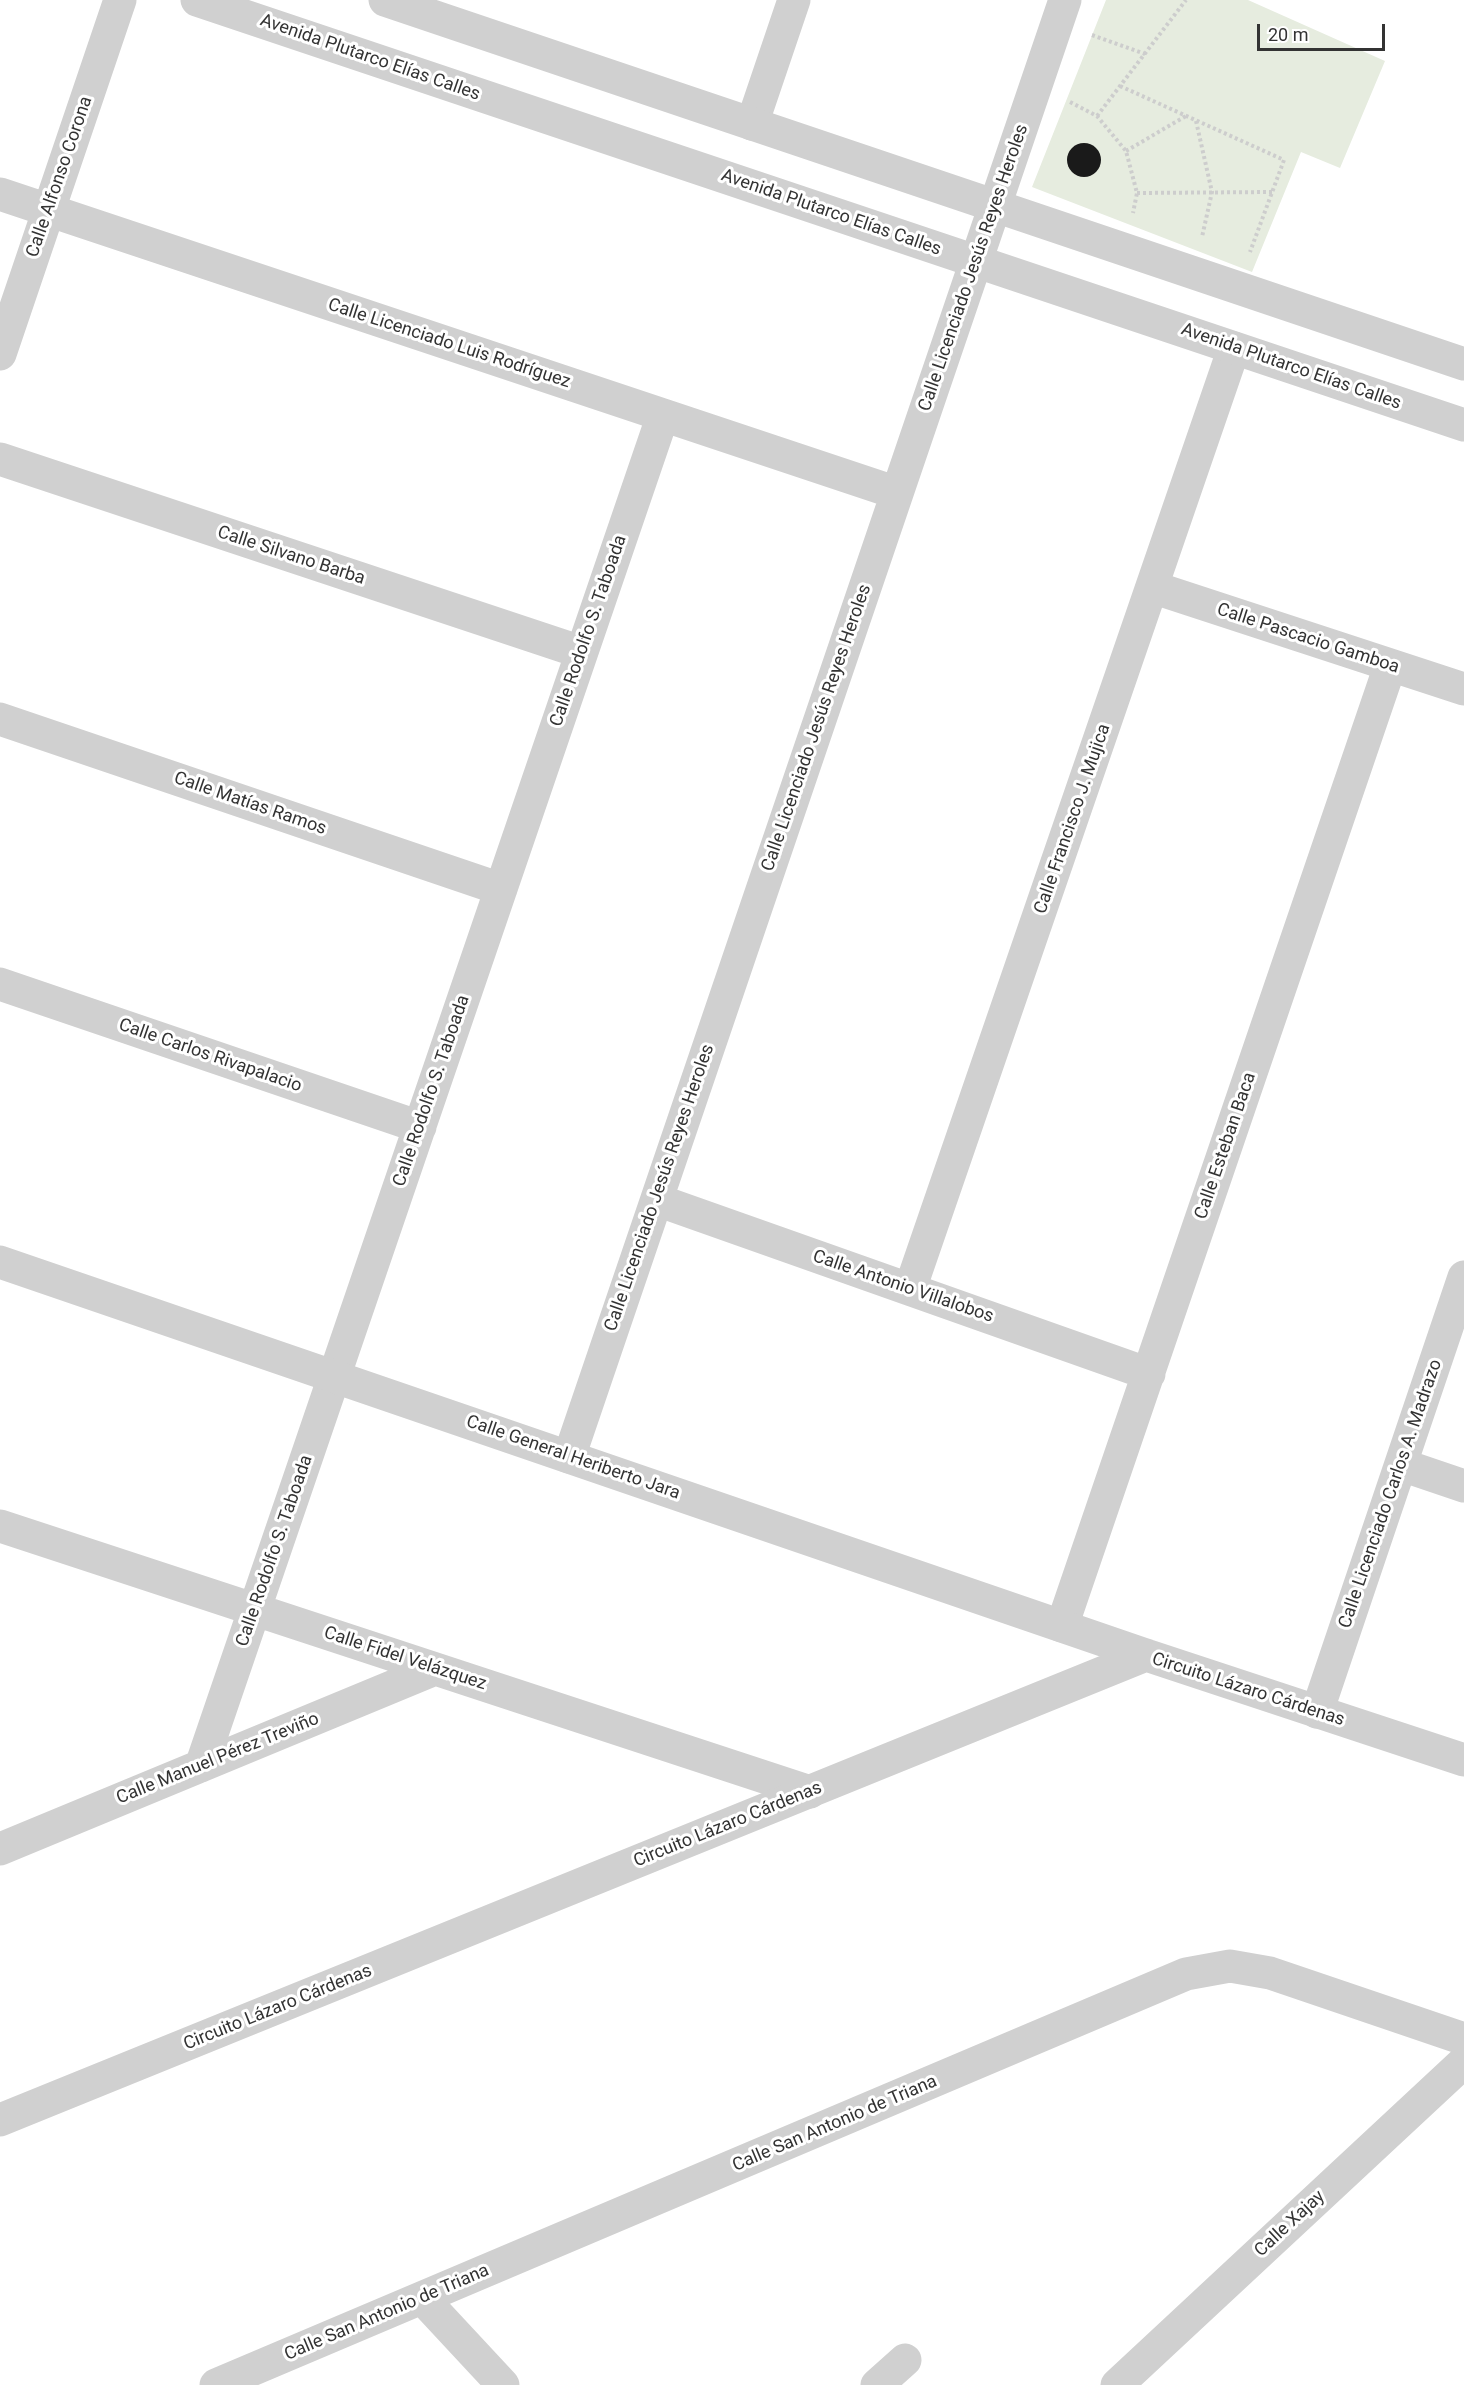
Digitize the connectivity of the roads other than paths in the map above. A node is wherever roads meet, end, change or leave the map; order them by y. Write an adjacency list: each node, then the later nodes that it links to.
1 (120, 0): 9 (street, Calle Alfonso Corona)
2 (197, 0): 10 (street, Avenida Plutarco Elías Calles)
3 (386, 0): 6 (street)
4 (794, 0): 6 (street)
5 (1062, 11): 8 (street, Calle Licenciado Jesús Reyes Heroles)
6 (752, 124): 8 (street)
7 (0, 194): 9 (street, Calle Licenciado Luis Rodríguez)
8 (995, 205): 10 (street, Calle Licenciado Jesús Reyes Heroles); 13 (street)
9 (49, 210): 12 (street, Calle Alfonso Corona); 14 (street, Calle Licenciado Luis Rodríguez)
10 (976, 261): 11 (street, Avenida Plutarco Elías Calles); 17 (street, Calle Licenciado Jesús Reyes Heroles)
11 (1234, 348): 15 (street, Avenida Plutarco Elías Calles); 18 (street, Calle Francisco J. Mujica)
12 (0, 354)
13 (1464, 364)
14 (663, 415): 17 (street, Calle Licenciado Luis Rodríguez); 19 (street, Calle Rodolfo S. Taboada)
15 (1464, 425)
16 (0, 459): 19 (street, Calle Silvano Barba)
17 (897, 493): 26 (street, Calle Licenciado Jesús Reyes Heroles)
18 (1152, 587): 20 (street, Calle Pascacio Gamboa); 29 (street, Calle Francisco J. Mujica)
19 (581, 652): 23 (street, Calle Rodolfo S. Taboada)
20 (1390, 666): 21 (street, Calle Pascacio Gamboa); 30 (street, Calle Esteban Baca)
21 (1464, 689)
22 (0, 719): 23 (street, Calle Matías Ramos)
23 (501, 889): 25 (street, Calle Rodolfo S. Taboada)
24 (0, 984): 25 (street, Calle Carlos Rivapalacio)
25 (420, 1127): 31 (street, Calle Rodolfo S. Taboada)
26 (657, 1200): 29 (street, Calle Antonio Villalobos); 32 (street, Calle Licenciado Jesús Reyes Heroles)
27 (0, 1262): 31 (street, Calle General Heriberto Jara)
28 (1464, 1277): 33 (street, Calle Licenciado Carlos A. Madrazo)
29 (910, 1289): 30 (street, Calle Antonio Villalobos)
30 (1149, 1374): 37 (street, Calle Esteban Baca)
31 (335, 1377): 32 (street, Calle General Heriberto Jara); 36 (street, Calle Rodolfo S. Taboada)
32 (569, 1457): 37 (street, Calle General Heriberto Jara)
33 (1402, 1466): 34 (street); 40 (street, Calle Licenciado Carlos A. Madrazo)
34 (1464, 1486)
35 (0, 1526): 36 (street, Calle Fidel Velázquez)
36 (255, 1610): 39 (street, Calle Fidel Velázquez); 42 (street, Calle Rodolfo S. Taboada)
37 (1062, 1626): 38 (street, Calle General Heriberto Jara)
38 (1146, 1655): 40 (street, Circuito Lázaro Cárdenas); 43 (street, Circuito Lázaro Cárdenas)
39 (435, 1669): 42 (street, Calle Manuel Pérez Treviño); 43 (street, Calle Fidel Velázquez)
40 (1317, 1712): 41 (street, Circuito Lázaro Cárdenas)
41 (1464, 1760)
42 (201, 1766): 44 (street, Calle Manuel Pérez Treviño)
43 (810, 1792): 47 (street, Circuito Lázaro Cárdenas)
44 (0, 1849)
45 (1464, 2038): 48 (street, Calle San Antonio de Triana)
46 (1464, 2062): 50 (street, Calle Xajay)
47 (0, 2120)
48 (423, 2299): 51 (street, Calle San Antonio de Triana); 52 (street)
49 (905, 2360): 53 (street)
50 (1134, 2379)
51 (216, 2385)
52 (503, 2385)
53 (877, 2385)

